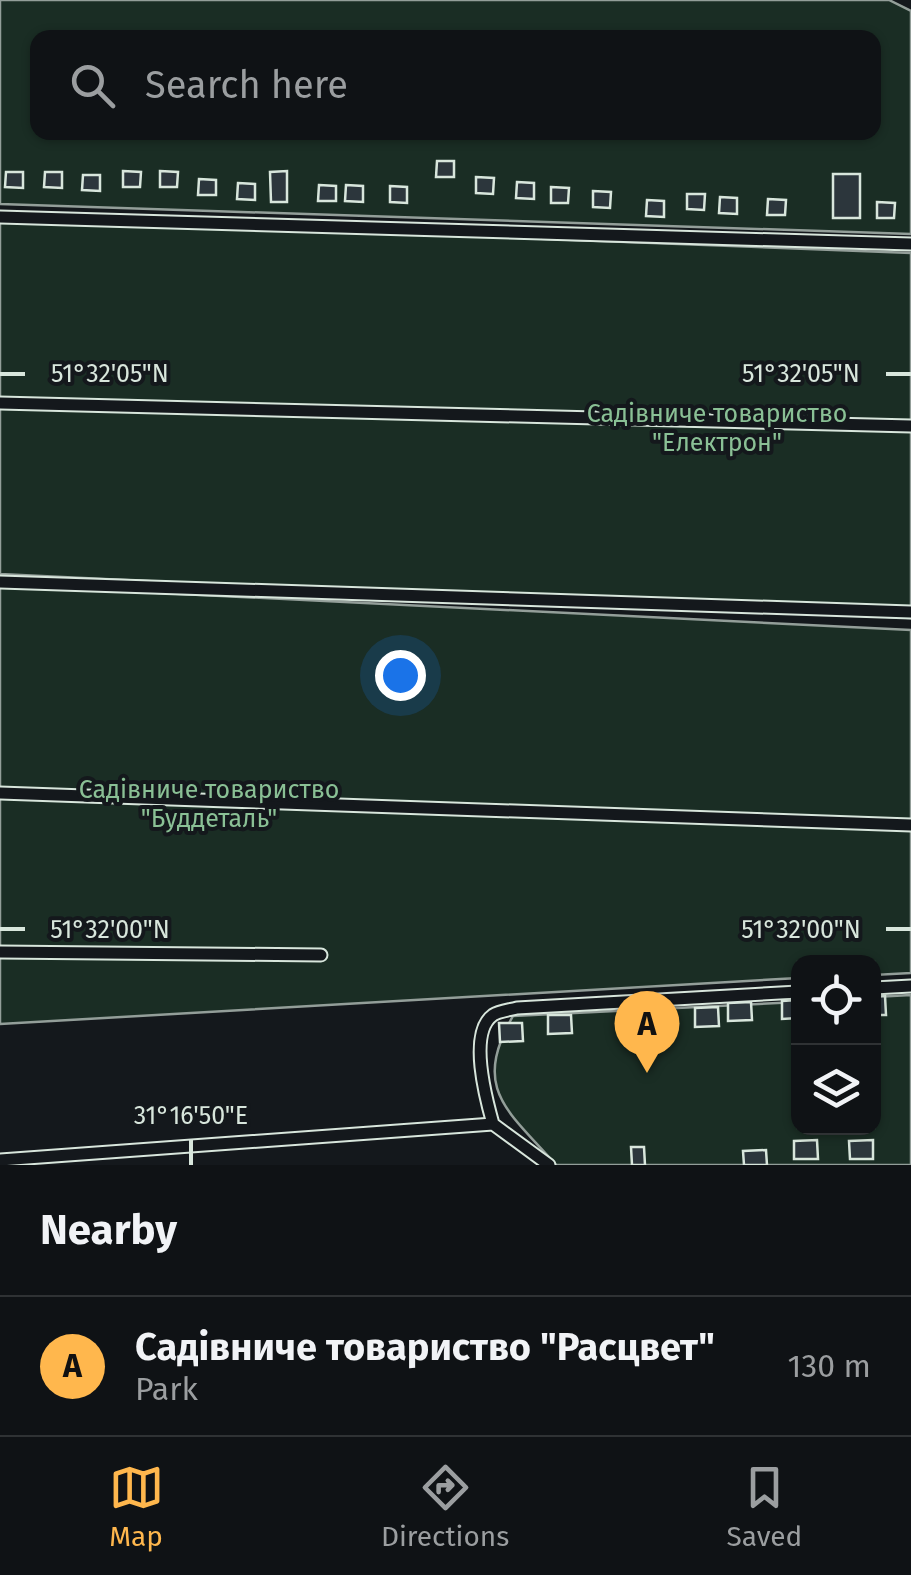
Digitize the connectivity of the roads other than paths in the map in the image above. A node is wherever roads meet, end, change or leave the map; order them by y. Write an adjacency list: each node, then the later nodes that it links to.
1 (0, 217): 2 (lane)
2 (911, 244)
3 (0, 403): 4 (lane)
4 (911, 426)
5 (0, 582): 6 (lane)
6 (911, 612)
7 (0, 793): 8 (lane)
8 (911, 825)
9 (0, 952): 10 (lane)
10 (321, 955)
11 (911, 986): 12 (lane)
12 (881, 988)
13 (791, 992): 14 (lane)
14 (492, 1124): 15 (lane); 16 (lane)
15 (0, 1160)
16 (549, 1165)

